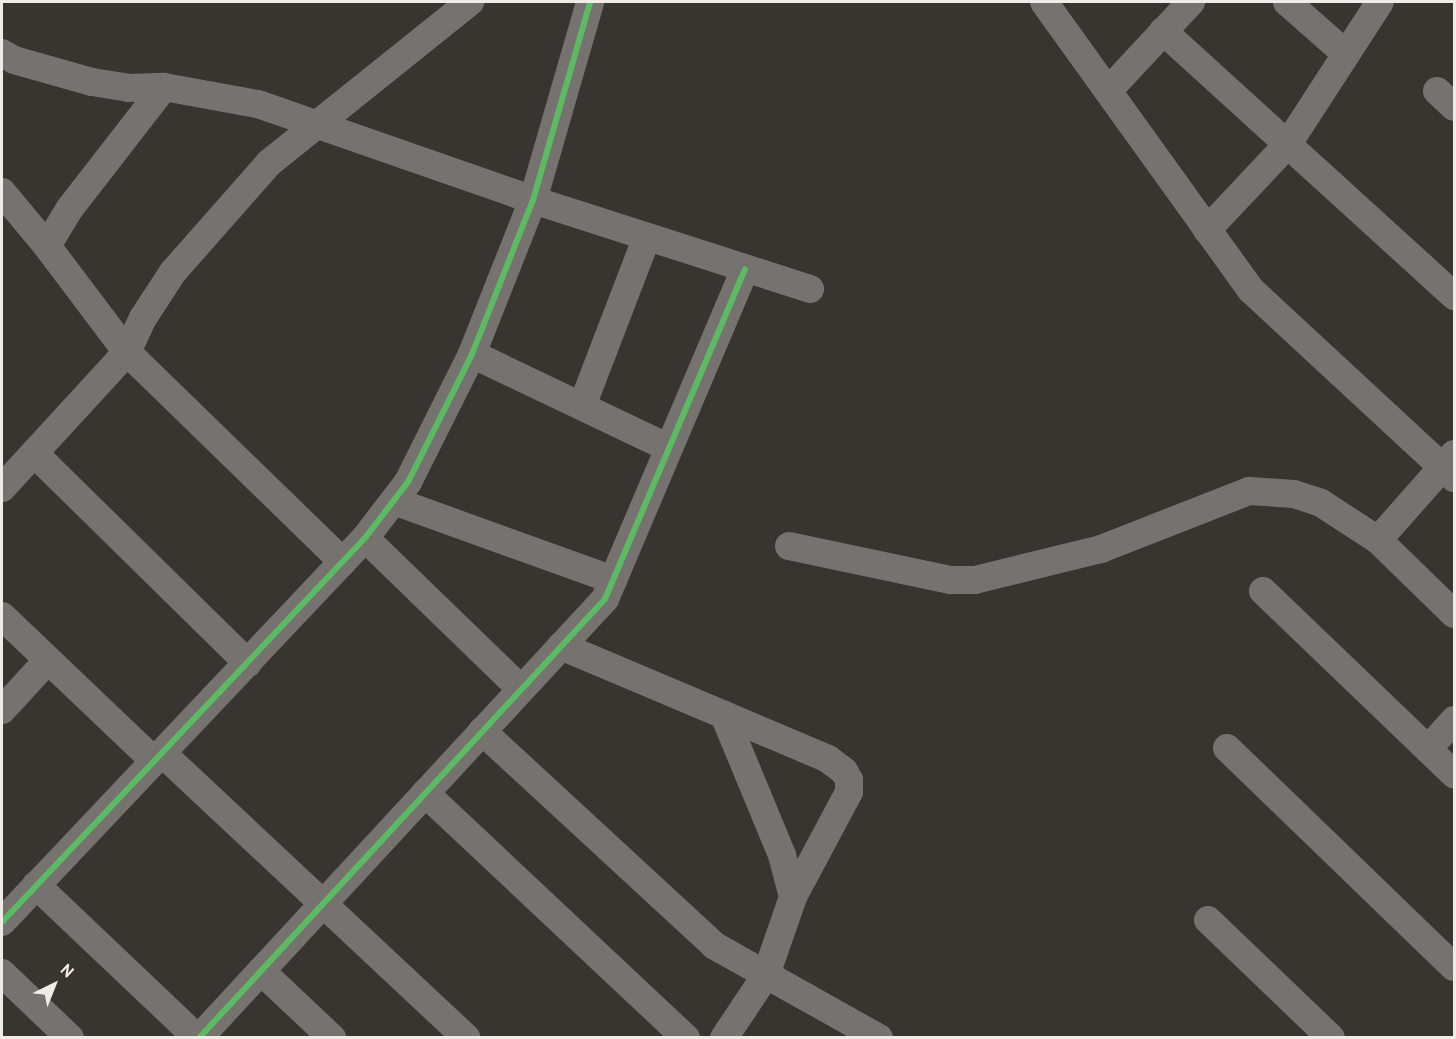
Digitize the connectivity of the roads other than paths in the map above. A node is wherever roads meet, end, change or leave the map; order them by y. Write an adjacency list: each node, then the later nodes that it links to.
1 (470, 2): 12 (street)
2 (590, 2): 15 (street)
3 (1044, 2): 11 (street)
4 (1191, 2): 7 (street)
5 (1287, 2): 8 (street)
6 (1380, 2): 8 (street)
7 (1163, 31): 11 (street); 13 (street)
8 (1346, 54): 13 (street)
9 (6, 60): 10 (street)
10 (164, 87): 12 (street); 18 (street)
11 (1108, 92): 16 (street)
12 (320, 124): 15 (street); 22 (street)
13 (1288, 144): 16 (street); 21 (street)
14 (2, 192): 18 (street)
15 (533, 200): 17 (street); 23 (street)
16 (1208, 230): 27 (street)
17 (647, 237): 19 (street); 24 (street)
18 (47, 246): 22 (street)
19 (745, 269): 20 (street); 25 (street)
20 (810, 289)
21 (1455, 296)
22 (127, 352): 26 (street); 33 (street)
23 (471, 354): 24 (street); 29 (street)
24 (582, 406): 25 (street)
25 (669, 448): 34 (street)
26 (34, 453): 28 (street); 40 (street)
27 (1451, 467): 31 (street)
28 (2, 488)
29 (394, 501): 30 (street); 34 (street)
30 (365, 538): 33 (street); 41 (street)
31 (1378, 540): 32 (street); 36 (street)
32 (789, 546)
33 (343, 562): 40 (street)
34 (613, 580): 38 (street)
35 (1263, 591): 47 (street)
36 (1455, 614)
37 (2, 616): 39 (street)
38 (561, 646): 41 (street); 43 (street)
39 (48, 660): 42 (street); 48 (street)
40 (248, 663): 48 (street)
41 (521, 689): 45 (street)
42 (2, 710)
43 (724, 715): 52 (street); 52 (street)
44 (1455, 720): 47 (street)
45 (482, 731): 50 (street); 59 (street)
46 (1227, 748): 56 (street)
47 (1428, 749): 49 (street)
48 (158, 757): 51 (street); 53 (street)
49 (1455, 774)
50 (425, 793): 53 (street); 64 (street)
51 (36, 885): 55 (street); 62 (street)
52 (794, 897): 59 (street)
53 (323, 903): 57 (street); 60 (street)
54 (1208, 920): 67 (street)
55 (2, 922)
56 (1455, 967)
57 (261, 971): 62 (street); 63 (street)
58 (2, 973): 61 (street)
59 (766, 975): 65 (street); 66 (street)
60 (460, 1035)
61 (70, 1038)
62 (198, 1038)
63 (332, 1038)
64 (686, 1038)
65 (724, 1038)
66 (879, 1038)
67 (1331, 1038)

